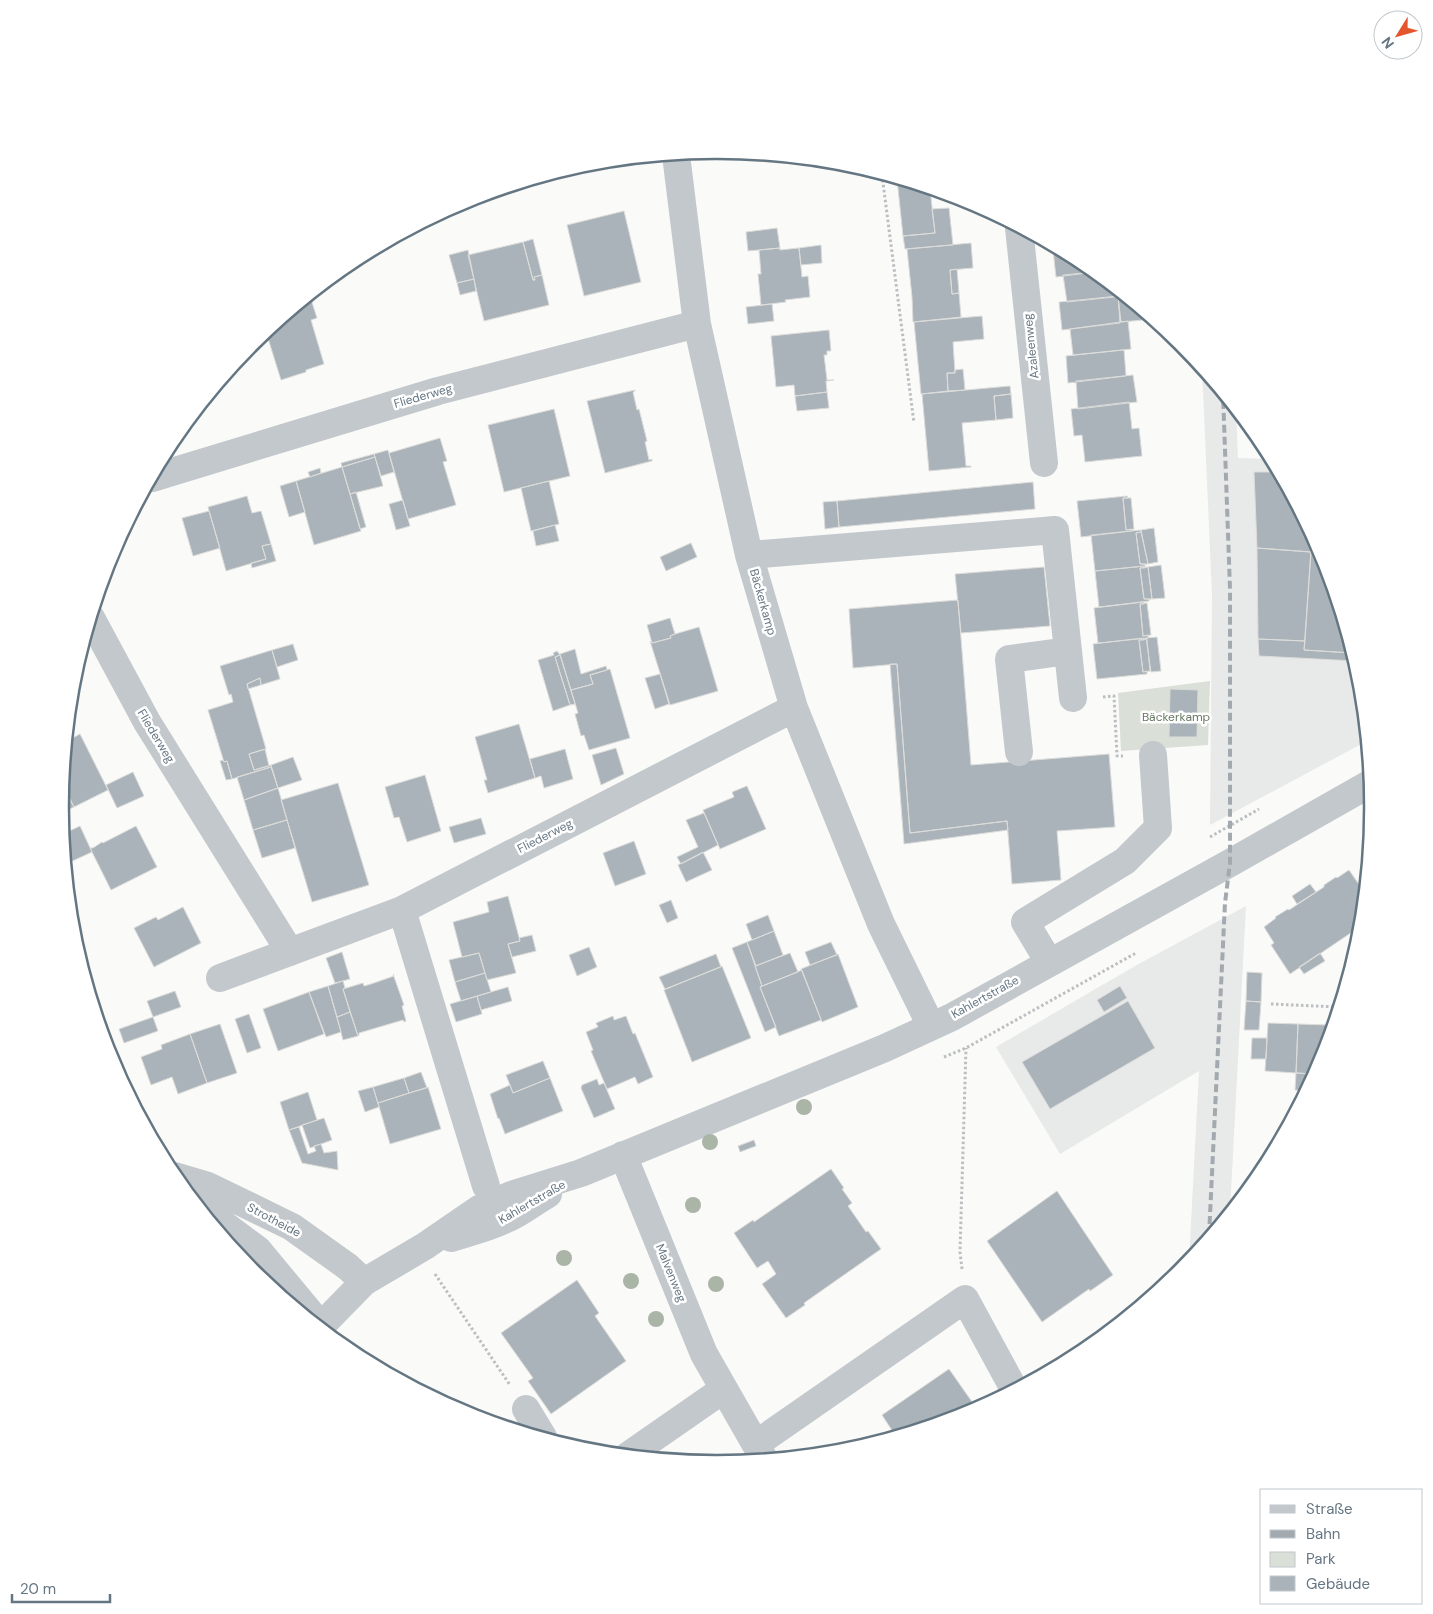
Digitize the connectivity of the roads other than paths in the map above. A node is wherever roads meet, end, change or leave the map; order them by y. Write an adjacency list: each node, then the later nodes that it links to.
1 (677, 161): 3 (street, Bäckerkamp)
2 (1020, 235): 4 (street, Azaleenweg)
3 (697, 324): 5 (street, Fliederweg); 6 (street, Bäckerkamp)
4 (1044, 464)
5 (161, 475)
6 (749, 555): 8 (street); 10 (street, Bäckerkamp)
7 (95, 625): 15 (street, Fliederweg)
8 (1068, 651): 9 (street); 11 (street)
9 (1073, 698)
10 (794, 708): 14 (street, Fliederweg); 18 (street, Bäckerkamp)
11 (1018, 752)
12 (1153, 755): 16 (street)
13 (1364, 787): 16 (street, Kahlertstraße)
14 (402, 910): 15 (street, Fliederweg); 21 (street)
15 (290, 952): 17 (street, Fliederweg)
16 (1049, 962): 18 (street, Kahlertstraße)
17 (220, 978)
18 (941, 1022): 19 (street, Kahlertstraße)
19 (623, 1155): 23 (street, Kahlertstraße); 27 (street, Malvenweg)
20 (188, 1180): 23 (street, Strotheide)
21 (486, 1186)
22 (218, 1220): 24 (street)
23 (364, 1282): 25 (street, Kahlertstraße)
24 (302, 1305)
25 (324, 1323)
26 (1011, 1383): 31 (street, Malvenweg)
27 (724, 1389): 30 (street); 31 (street, Malvenweg)
28 (526, 1409): 29 (street)
29 (539, 1430)
30 (638, 1450)
31 (760, 1451)

